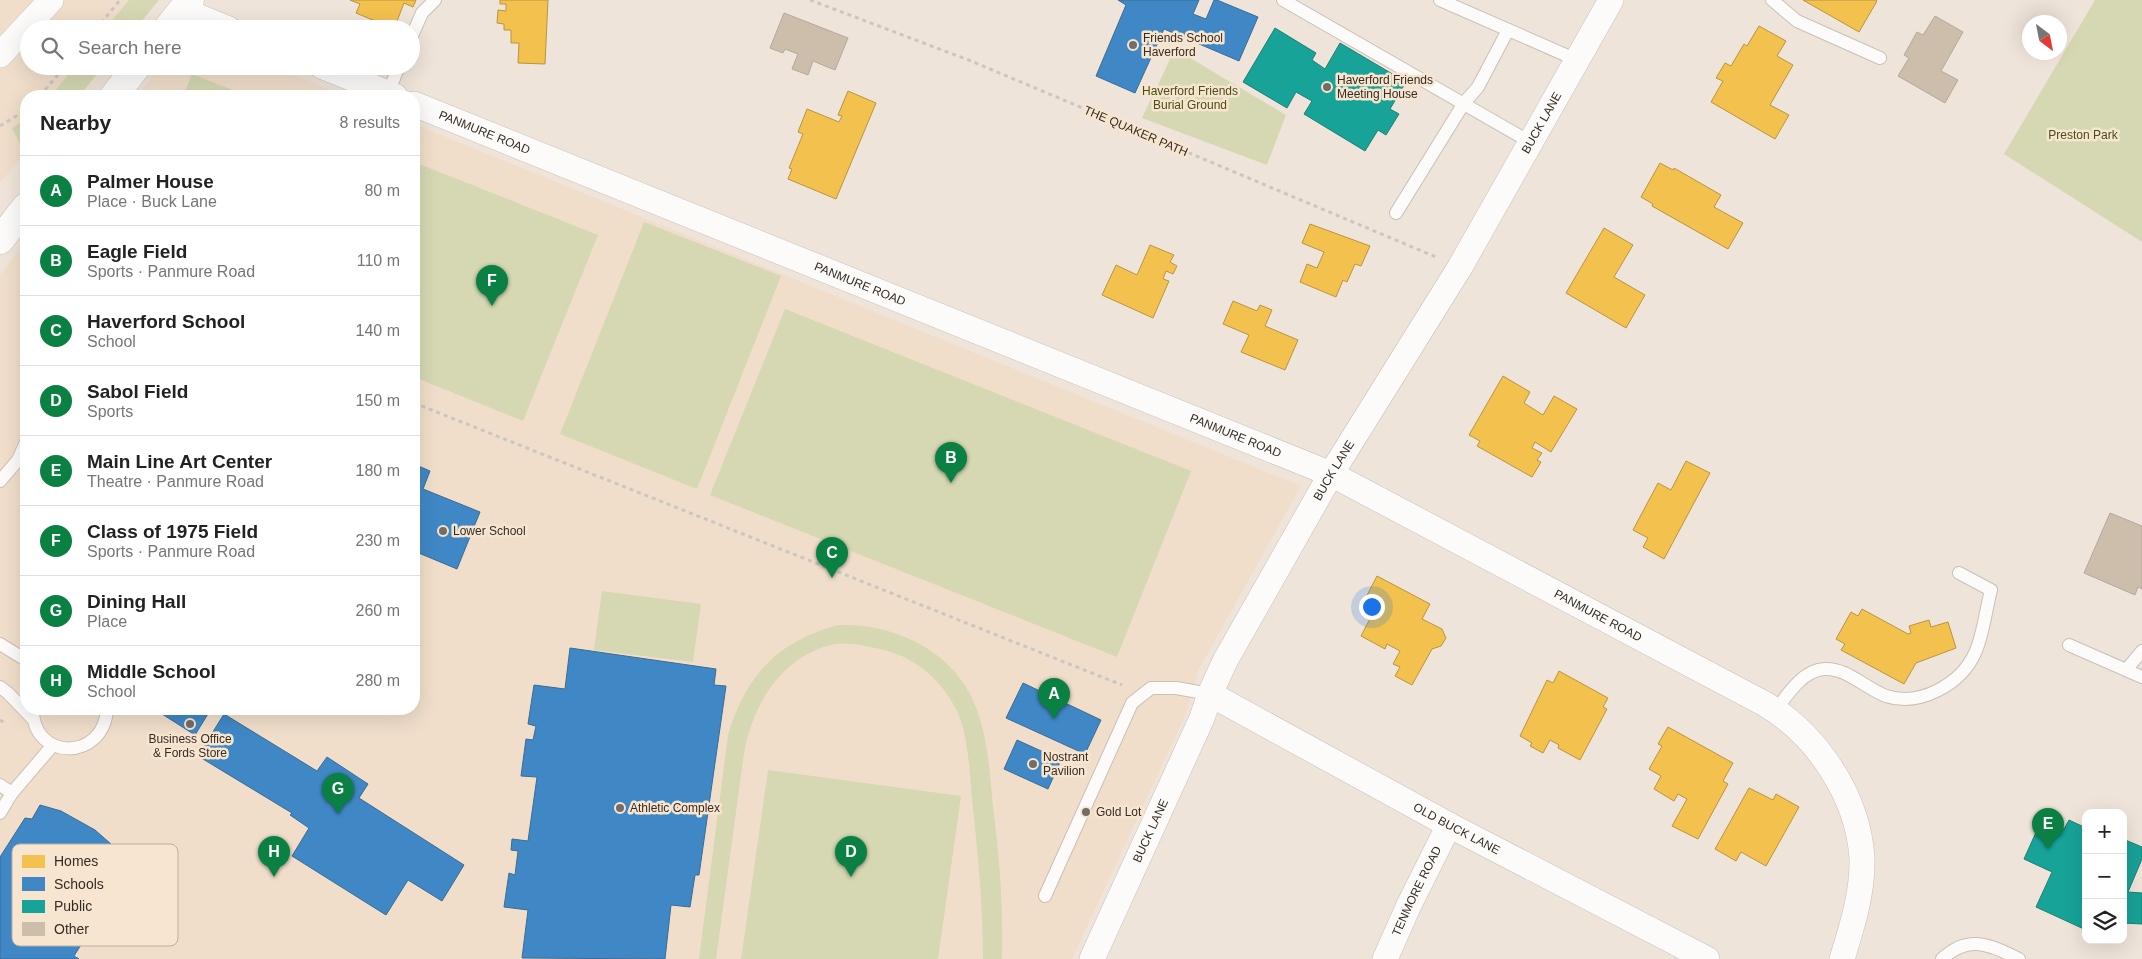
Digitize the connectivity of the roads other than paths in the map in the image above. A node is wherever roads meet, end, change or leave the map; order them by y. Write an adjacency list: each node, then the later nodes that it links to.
1 (51, 0): 9 (street)
2 (435, 0): 11 (lane)
3 (1283, 0): 7 (lane)
4 (1440, 0): 12 (lane)
5 (1611, 0): 16 (street, BUCK LANE)
6 (1772, 0): 15 (lane)
7 (1305, 5): 23 (lane)
8 (180, 13): 10 (street)
9 (32, 20)
10 (201, 20)
11 (419, 20)
12 (1508, 30): 16 (lane); 23 (lane)
13 (20, 33): 14 (street)
14 (0, 55)
15 (1880, 58)
16 (1577, 60): 25 (street, BUCK LANE)
17 (131, 75): 20 (street)
18 (343, 75): 21 (street)
19 (397, 75): 22 (lane)
20 (119, 90)
21 (379, 90)
22 (392, 90)
23 (1464, 103): 25 (lane); 26 (lane)
24 (420, 106): 30 (street, PANMURE ROAD)
25 (1525, 139): 30 (street, BUCK LANE)
26 (1396, 212)
27 (20, 214): 28 (street)
28 (1, 235)
29 (20, 456): 31 (lane)
30 (1331, 474): 40 (street, BUCK LANE); 42 (street, PANMURE ROAD)
31 (0, 481)
32 (1958, 572): 42 (lane)
33 (0, 644): 36 (lane)
34 (2069, 644): 37 (lane)
35 (2142, 651): 37 (lane)
36 (20, 656)
37 (2126, 670): 38 (lane)
38 (2142, 677)
39 (0, 687): 41 (lane)
40 (1210, 694): 49 (street, OLD BUCK LANE); 50 (lane); 51 (street, BUCK LANE)
41 (20, 703)
42 (1776, 710): 54 (street, PANMURE ROAD)
43 (33, 715): 45 (lane)
44 (106, 715): 45 (lane)
45 (53, 745): 47 (lane)
46 (0, 785): 47 (lane)
47 (12, 793): 48 (lane)
48 (0, 813)
49 (1449, 825): 52 (street, TENMORE ROAD); 53 (street, OLD BUCK LANE)
50 (1045, 896)
51 (1092, 959)
52 (1385, 959)
53 (1707, 959)
54 (1842, 959)
55 (1942, 959): 56 (lane)
56 (2019, 959)

